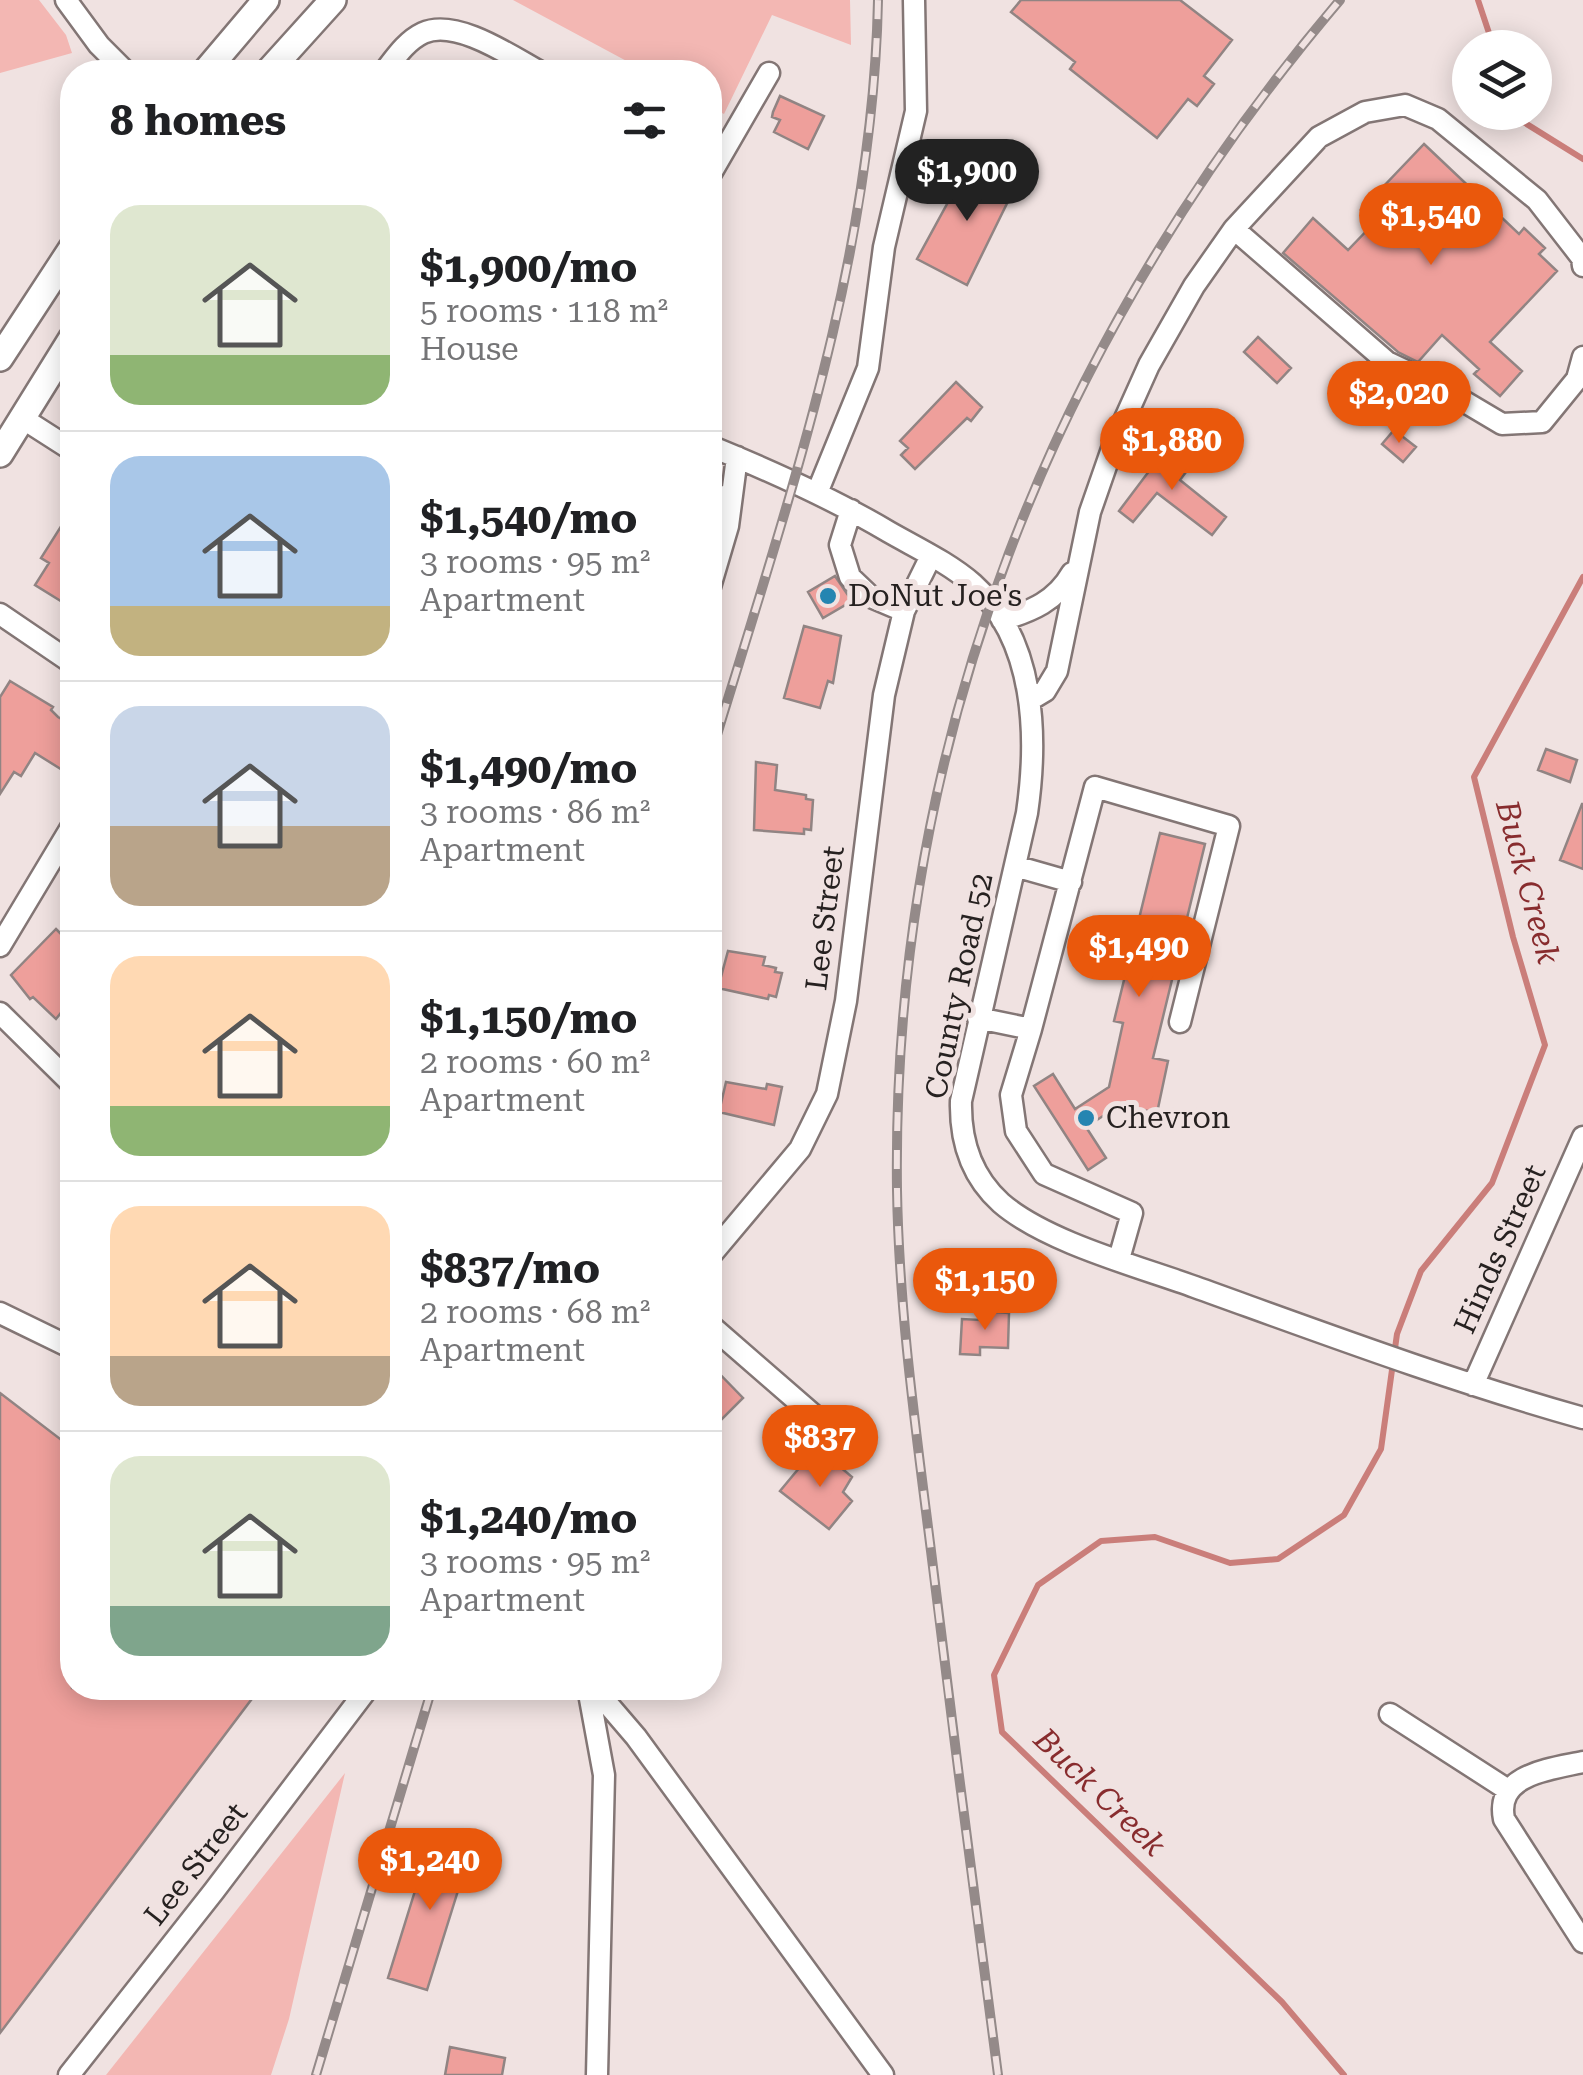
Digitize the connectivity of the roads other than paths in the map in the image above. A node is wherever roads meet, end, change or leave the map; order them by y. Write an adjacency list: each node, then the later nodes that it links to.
1 (66, 0): 5 (street)
2 (266, 0): 6 (main road)
3 (334, 0): 7 (main road)
4 (914, 0): 24 (street)
5 (114, 60)
6 (215, 60)
7 (279, 60)
8 (394, 60): 9 (street)
9 (518, 60)
10 (770, 73): 11 (street)
11 (722, 155)
12 (1234, 230): 14 (street); 16 (street); 29 (street)
13 (60, 266): 17 (main road)
14 (1583, 266)
15 (60, 357): 18 (main road)
16 (1583, 357)
17 (0, 358)
18 (22, 418): 19 (street); 21 (main road)
19 (60, 442)
20 (722, 451): 22 (street, County Road 52)
21 (0, 454)
22 (737, 457): 23 (street); 24 (street, County Road 52)
23 (722, 491)
24 (817, 492): 26 (street, County Road 52)
25 (722, 504): 27 (street)
26 (851, 510): 28 (street, County Road 52); 30 (street)
27 (722, 546)
28 (931, 556): 30 (street, Lee Street); 32 (street, County Road 52)
29 (1077, 563): 32 (street); 34 (street)
30 (904, 611): 47 (street, Lee Street)
31 (0, 614): 33 (street)
32 (1002, 620): 34 (street, County Road 52)
33 (60, 655)
34 (1030, 700): 38 (street, County Road 52)
35 (60, 846): 36 (street)
36 (52, 859): 37 (street); 40 (street)
37 (60, 864)
38 (1015, 866): 39 (street); 42 (street, County Road 52)
39 (1071, 882): 43 (street); 44 (street)
40 (0, 946)
41 (0, 1012): 45 (street)
42 (978, 1018): 44 (street); 48 (street, County Road 52)
43 (1180, 1022)
44 (1031, 1029): 48 (street)
45 (60, 1072)
46 (1583, 1136): 52 (street, Hinds Street)
47 (722, 1242)
48 (1119, 1259): 52 (street, County Road 52)
49 (0, 1313): 51 (street)
50 (722, 1335): 54 (street)
51 (60, 1342)
52 (1473, 1385): 53 (street, County Road 52)
53 (1583, 1418)
54 (840, 1438)
55 (359, 1700): 62 (street, Lee Street)
56 (593, 1700): 63 (street)
57 (602, 1700): 64 (street)
58 (1390, 1714): 60 (street)
59 (1583, 1762): 60 (street)
60 (1508, 1790): 61 (street)
61 (1583, 1942)
62 (69, 2075)
63 (597, 2075)
64 (882, 2075)

